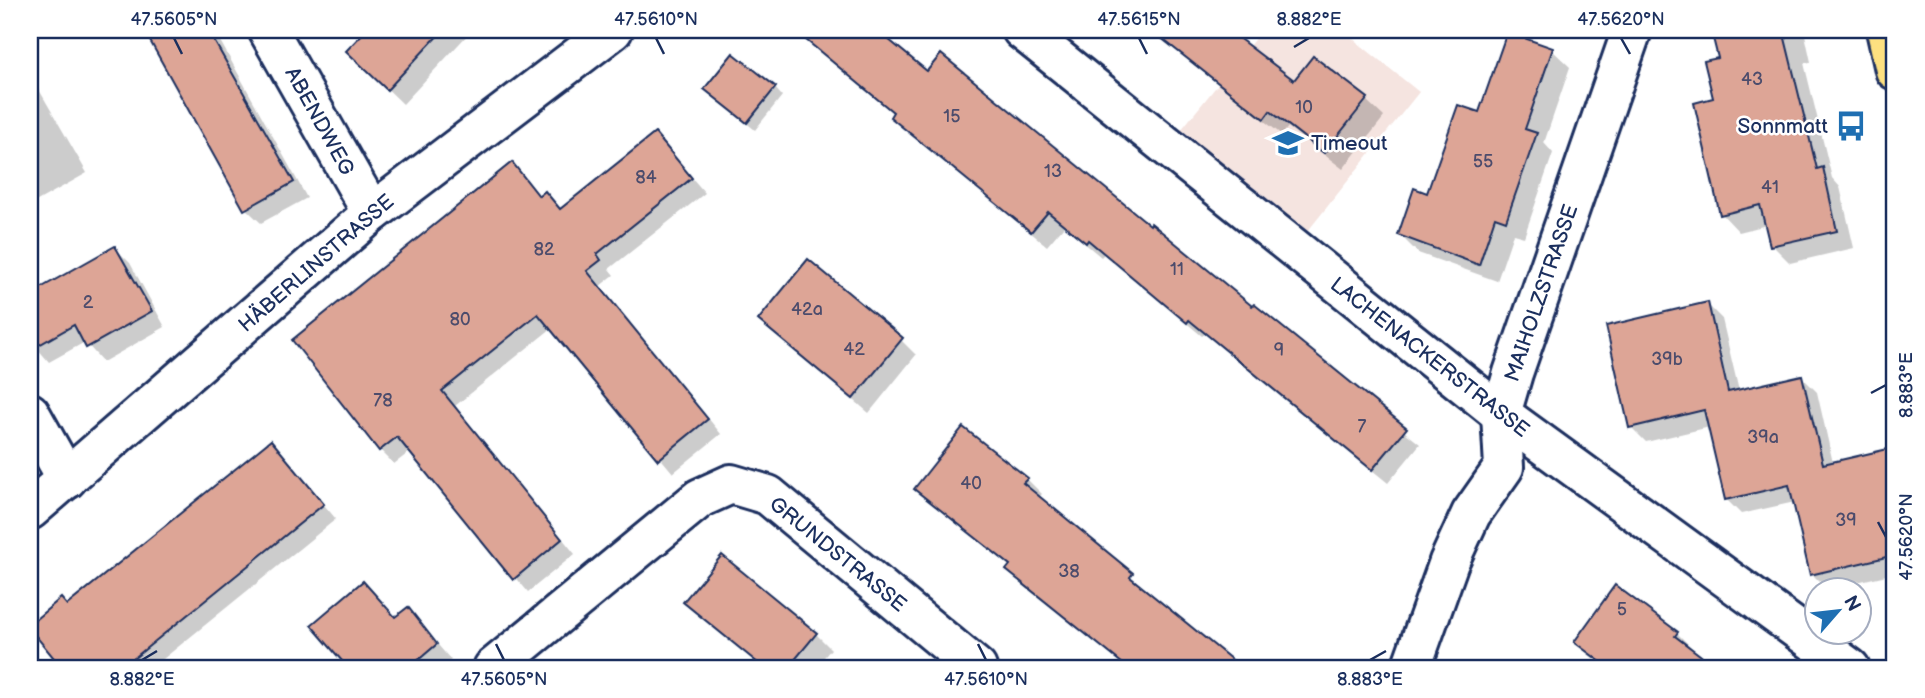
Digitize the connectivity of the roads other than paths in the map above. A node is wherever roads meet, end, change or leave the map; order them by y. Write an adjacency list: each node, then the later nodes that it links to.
1 (268, 30): 7 (street, ABENDWEG)
2 (613, 30): 7 (street, HÄBERLINSTRASSE)
3 (1022, 30): 9 (street, LACHENACKERSTRASSE)
4 (1632, 30): 9 (street, MAIHOLZSTRASSE)
5 (1886, 30): 6 (main road)
6 (1895, 70)
7 (372, 213): 10 (street, HÄBERLINSTRASSE)
8 (30, 413): 10 (street)
9 (1501, 414): 14 (street, MAIHOLZSTRASSE); 15 (street, LACHENACKERSTRASSE)
10 (67, 479): 11 (street, HÄBERLINSTRASSE)
11 (30, 510)
12 (493, 668): 13 (street, GRUNDSTRASSE)
13 (977, 668)
14 (1412, 668)
15 (1850, 668)

